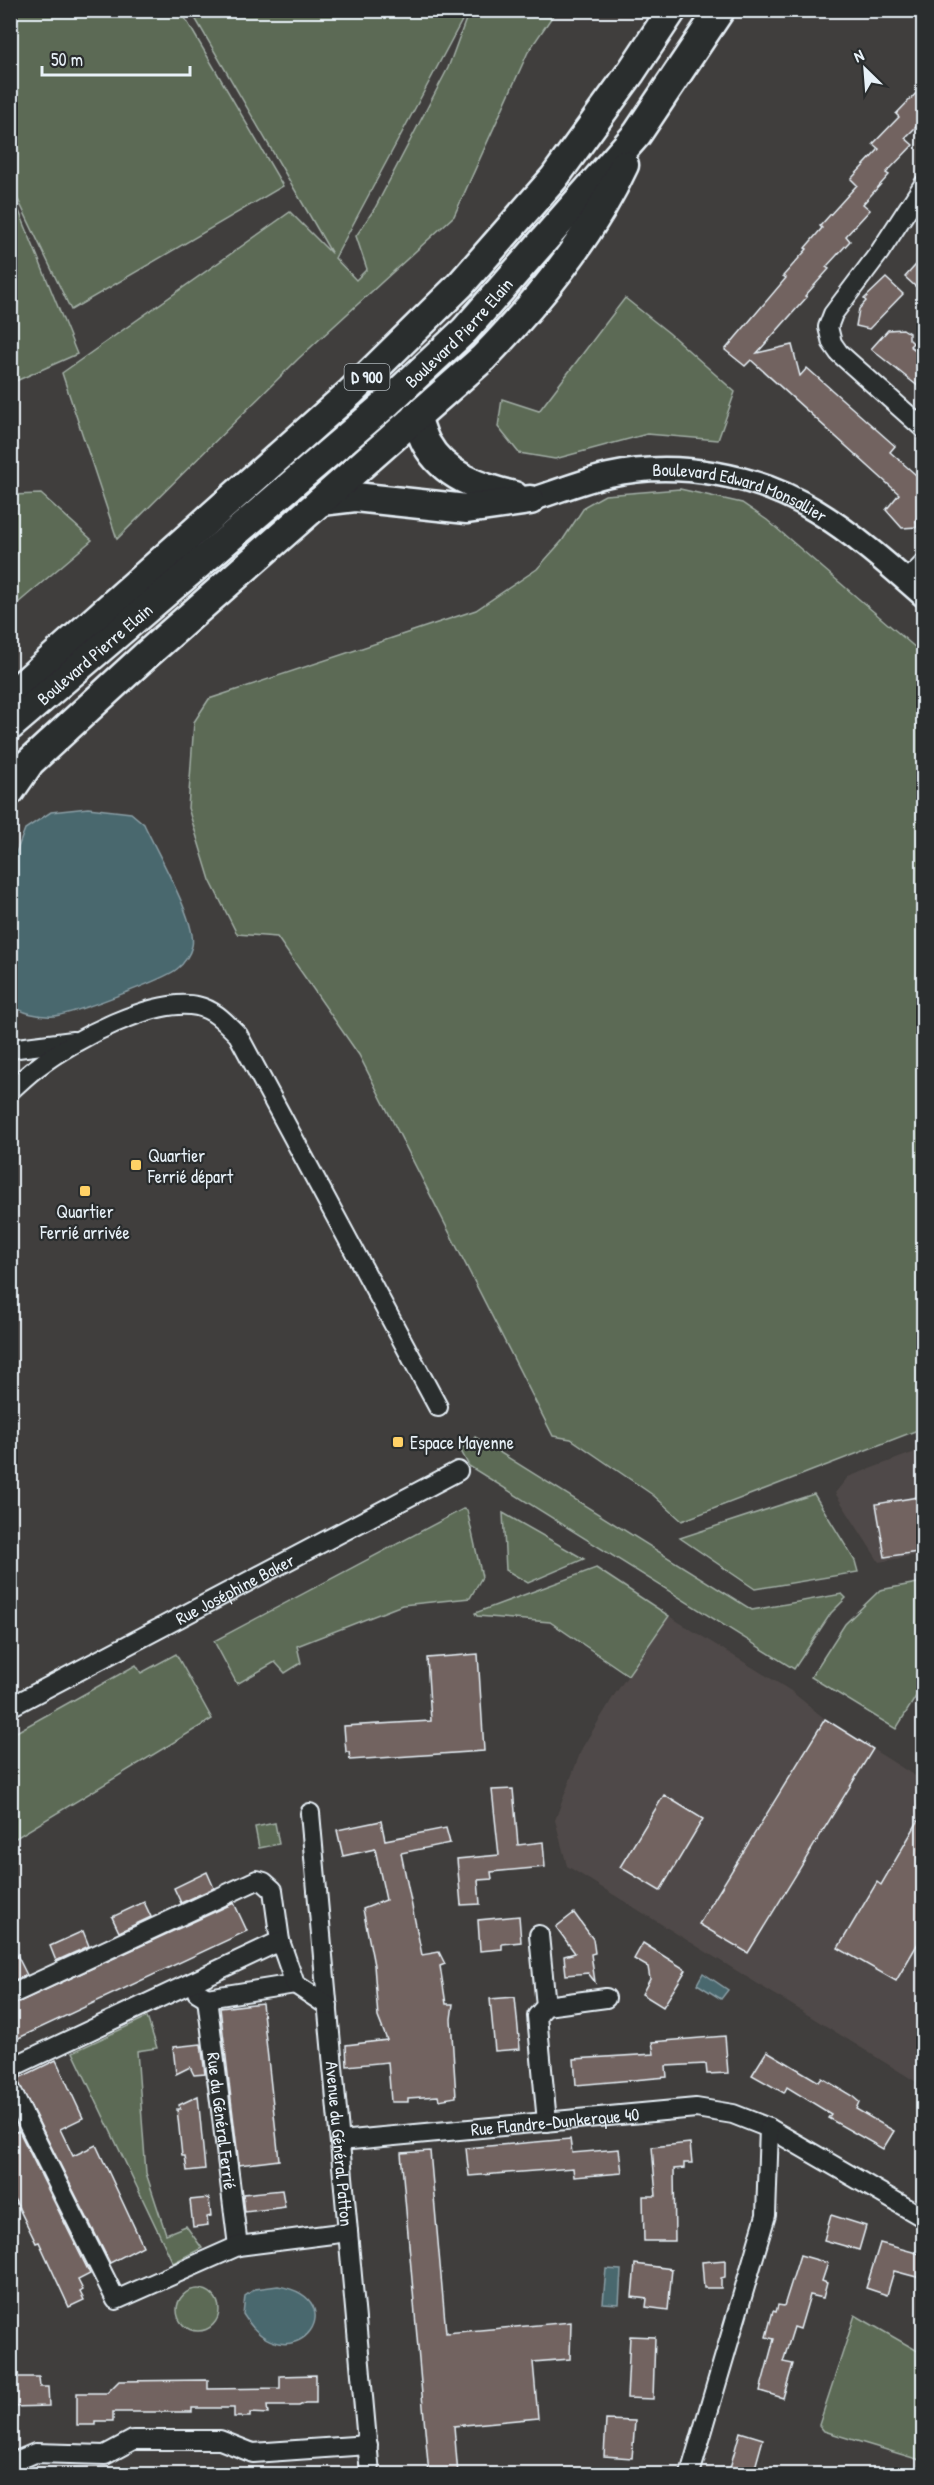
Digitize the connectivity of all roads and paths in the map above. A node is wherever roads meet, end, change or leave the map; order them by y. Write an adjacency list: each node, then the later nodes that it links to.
1 (672, 10): 11 (main road, Boulevard Pierre Elain / D 900)
2 (720, 10): 3 (main road, Boulevard Pierre Elain / D 900)
3 (638, 134): 5 (main road); 12 (main road, Boulevard Pierre Elain / D 900)
4 (924, 184): 6 (street)
5 (416, 416): 7 (main road); 8 (main road)
6 (924, 429)
7 (530, 500): 8 (main road); 10 (street, Boulevard Edward Monsallier)
8 (321, 501): 13 (main road)
9 (924, 563): 10 (street)
10 (915, 588)
11 (10, 696)
12 (10, 726)
13 (10, 792)
14 (78, 1040): 15 (street); 17 (street); 18 (street)
15 (10, 1049)
16 (10, 1083): 17 (street)
17 (11, 1092)
18 (438, 1407)
19 (458, 1471): 20 (street, Rue Joséphine Baker)
20 (10, 1707)
21 (310, 1813): 29 (street, Avenue du Général Patton)
22 (539, 1935): 30 (street)
23 (280, 1941): 24 (street); 25 (street); 26 (street)
24 (295, 1984): 27 (street); 29 (street)
25 (186, 1986): 27 (street); 31 (street)
26 (10, 1995)
27 (207, 1998): 38 (street, Rue du Général Ferrié)
28 (606, 1998): 30 (street)
29 (328, 2006): 35 (street, Avenue du Général Patton)
30 (546, 2006): 33 (street)
31 (10, 2068)
32 (10, 2088): 38 (street)
33 (547, 2122): 34 (street, Rue Flandre-Dunkerque 40); 35 (street, Rue Flandre-Dunkerque 40)
34 (769, 2128): 36 (street, Rue Flandre-Dunkerque 40); 42 (street)
35 (340, 2141): 37 (street, Avenue du Général Patton)
36 (924, 2218)
37 (348, 2232): 38 (street); 39 (street, Avenue du Général Patton)
38 (238, 2246)
39 (368, 2445): 40 (street); 41 (street, Avenue du Général Patton)
40 (11, 2475)
41 (370, 2475)
42 (690, 2475)

